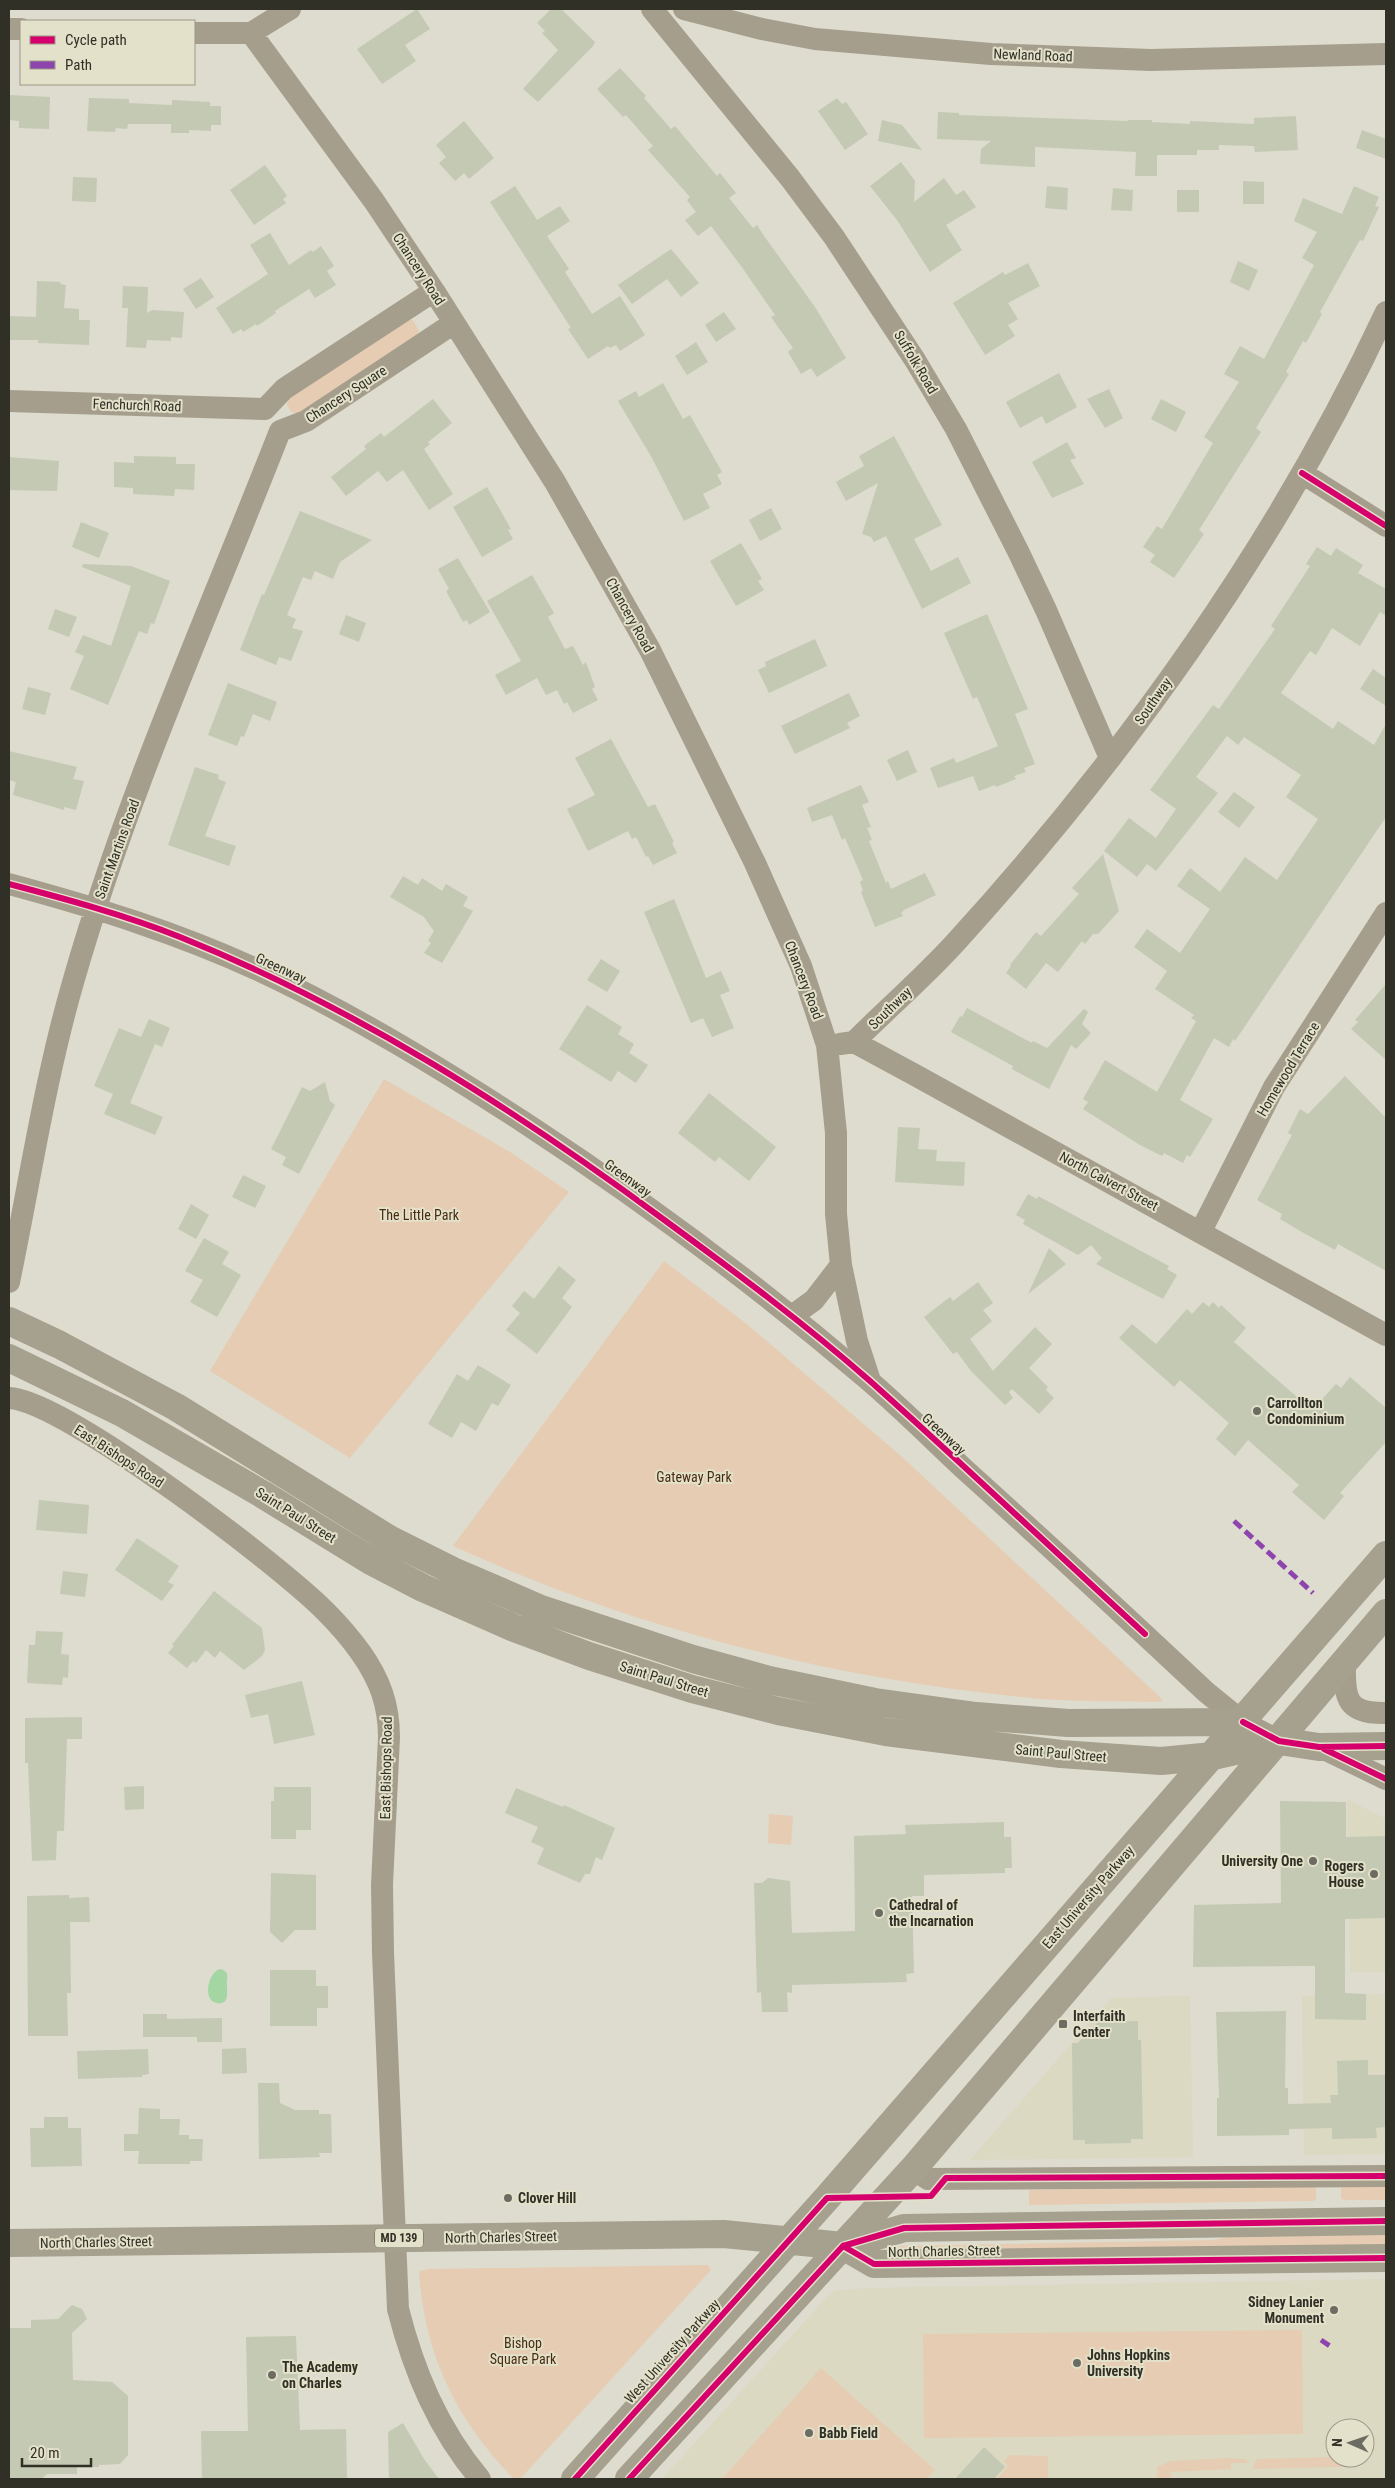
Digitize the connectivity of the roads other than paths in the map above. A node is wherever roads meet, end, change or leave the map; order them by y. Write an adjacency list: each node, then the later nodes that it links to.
1 (290, 9): 5 (street)
2 (652, 9): 15 (street, Suffolk Road)
3 (684, 9): 6 (street, Newland Road)
4 (195, 33): 5 (street)
5 (251, 33): 7 (street, Chancery Road)
6 (1386, 54)
7 (434, 291): 9 (street, Chancery Road); 11 (street)
8 (1386, 312): 13 (street, Southway)
9 (454, 322): 12 (street, Chancery Square); 20 (street, Chancery Road)
10 (9, 401): 11 (street, Fenchurch Road)
11 (265, 409): 12 (street)
12 (280, 431): 17 (street, Saint Martins Road)
13 (1302, 474): 14 (street); 15 (street, Southway)
14 (1386, 526)
15 (1110, 758): 19 (street, Southway)
16 (9, 884): 17 (street, Greenway)
17 (96, 908): 23 (street, Saint Martins Road); 24 (street, Greenway)
18 (1385, 918): 21 (street, Homewood Terrace)
19 (854, 1042): 20 (street); 21 (street, North Calvert Street)
20 (827, 1045): 22 (street, Chancery Road)
21 (1201, 1231): 26 (street, North Calvert Street)
22 (841, 1265): 24 (street); 28 (street, Chancery Road)
23 (9, 1282)
24 (792, 1316): 28 (street, Greenway)
25 (9, 1320): 34 (main road, Saint Paul Street)
26 (1386, 1335)
27 (9, 1358): 38 (main road, Saint Paul Street)
28 (870, 1381): 34 (street, Greenway)
29 (9, 1398): 43 (street, East Bishops Road)
30 (1386, 1554): 34 (main road, East University Parkway)
31 (1386, 1613): 32 (main road)
32 (1345, 1665): 33 (street); 35 (main road)
33 (1386, 1713)
34 (1242, 1722): 35 (street, Greenway); 38 (main road, East University Parkway)
35 (1280, 1741): 37 (main road, Saint Paul Street); 38 (main road, Saint Paul Street); 40 (main road)
36 (1386, 1746): 37 (main road, Saint Paul Street)
37 (1319, 1747): 39 (street)
38 (1212, 1756): 44 (main road, East University Parkway)
39 (1386, 1779)
40 (913, 2168): 41 (street); 46 (main road)
41 (1386, 2176)
42 (1386, 2221): 46 (main road, North Charles Street)
43 (395, 2238): 44 (main road, North Charles Street / MD 139); 45 (main road, North Charles Street / MD 139); 48 (street, East Bishops Road)
44 (789, 2240): 46 (main road, North Charles Street); 49 (main road, West University Parkway)
45 (9, 2243)
46 (843, 2246): 47 (main road, North Charles Street); 50 (main road)
47 (1386, 2258)
48 (480, 2479)
49 (574, 2479)
50 (629, 2479)

